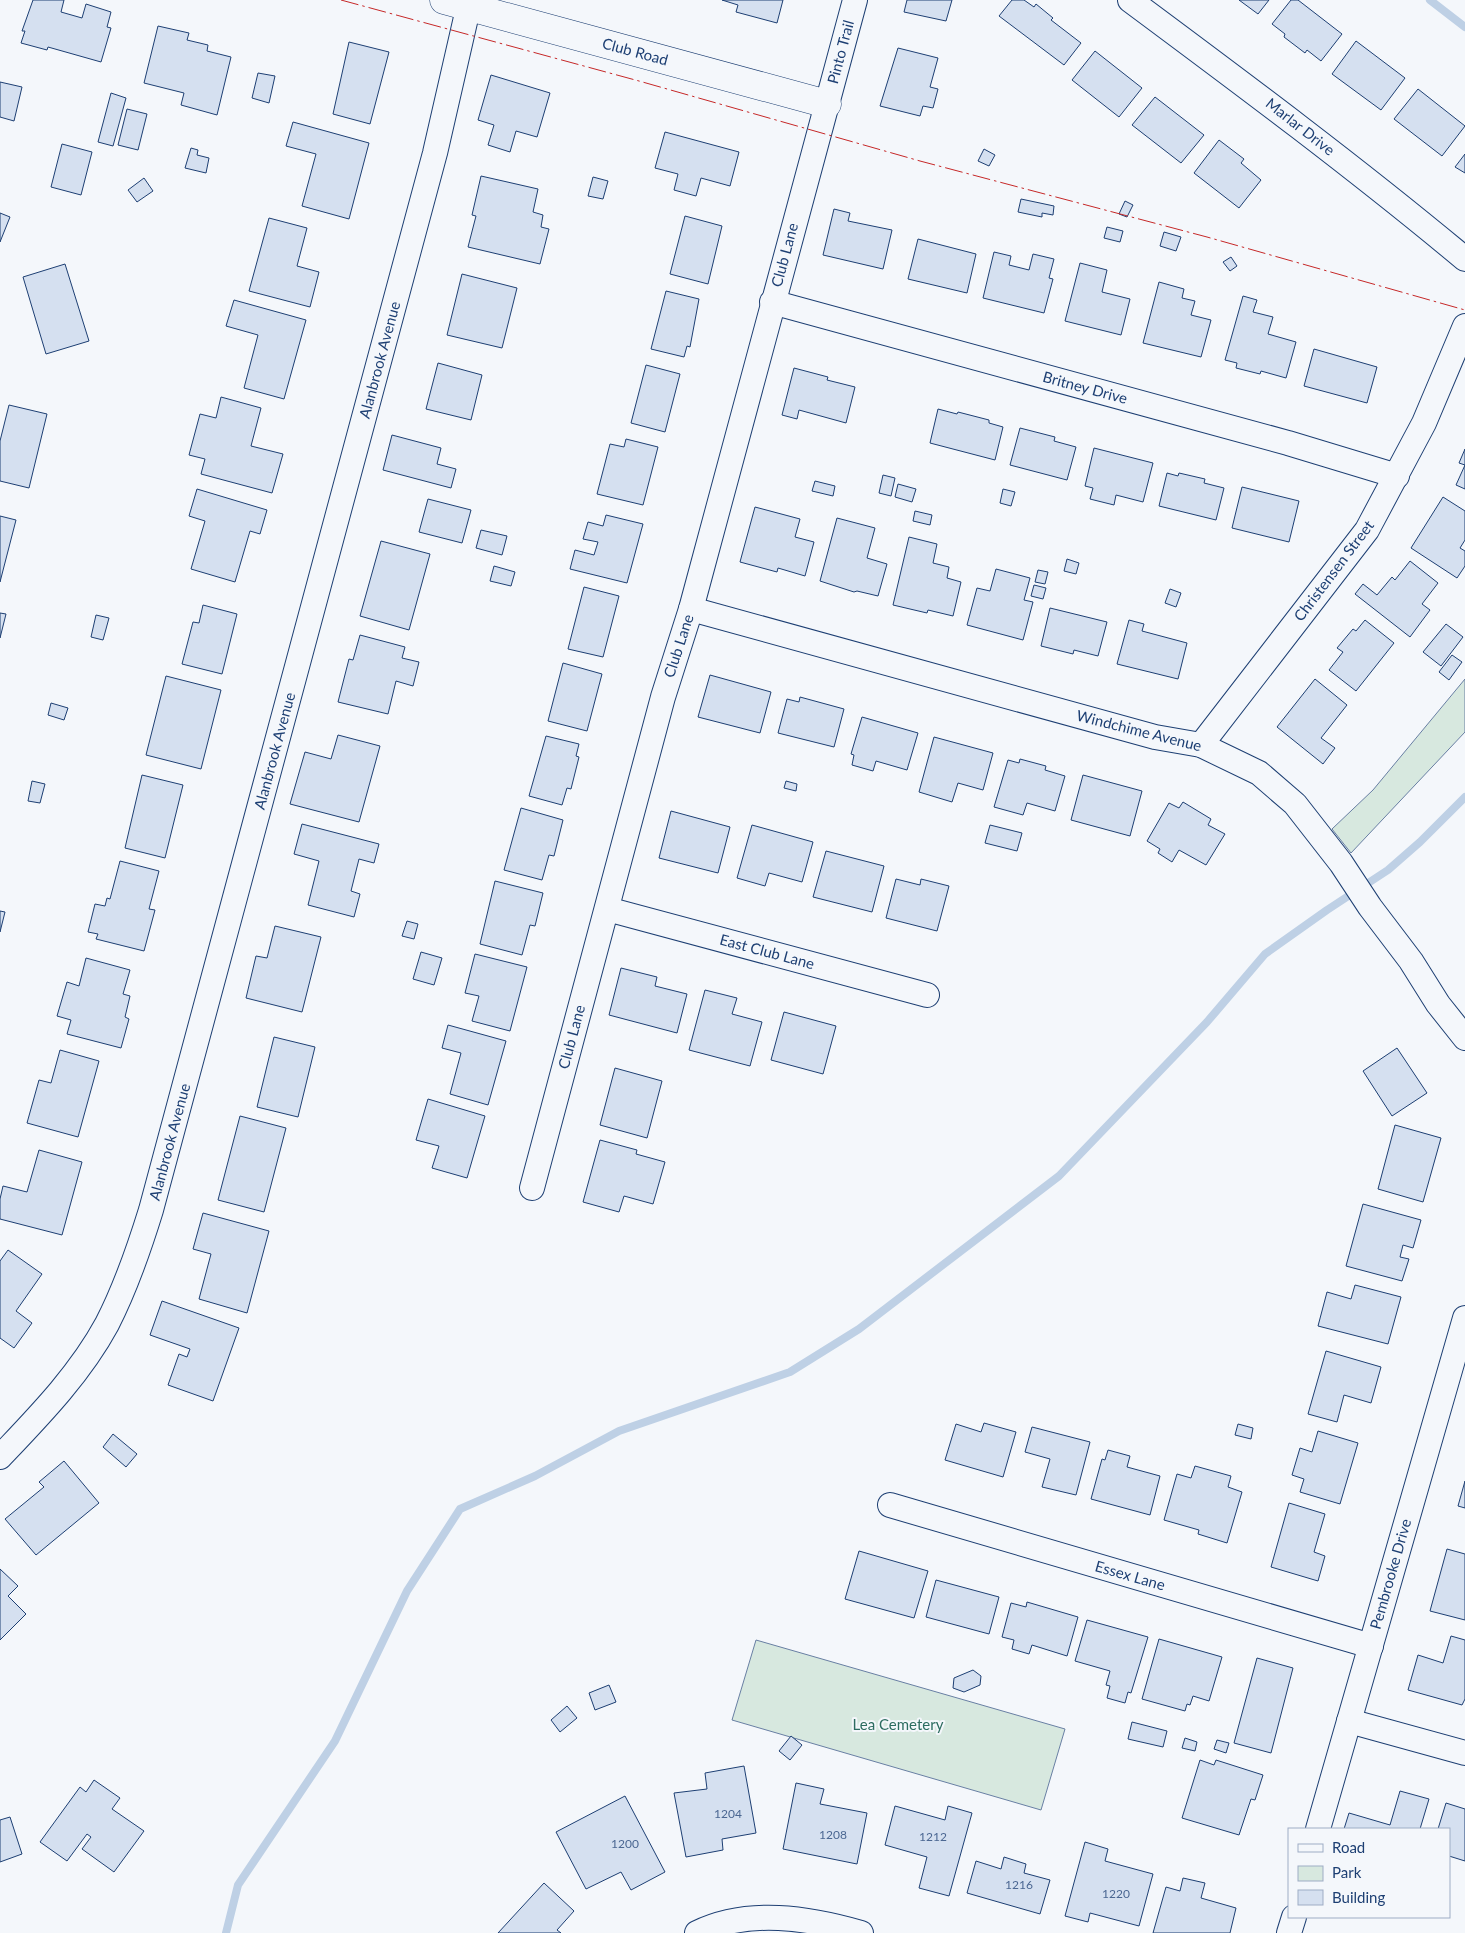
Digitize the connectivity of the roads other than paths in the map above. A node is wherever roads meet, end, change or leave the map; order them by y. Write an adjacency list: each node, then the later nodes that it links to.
1 (855, 0): 4 (street, Pinto Trail)
2 (1130, 0): 5 (street, Marlar Drive)
3 (461, 2): 4 (street, Club Road); 16 (street, Alanbrook Avenue)
4 (827, 104): 6 (street, Club Lane)
5 (1465, 260)
6 (772, 302): 8 (street, Britney Drive); 9 (street, Club Lane)
7 (1465, 326): 8 (street, Christensen Street)
8 (1397, 476): 10 (street, Christensen Street)
9 (691, 609): 10 (street, Windchime Avenue); 11 (street, Club Lane)
10 (1202, 745): 13 (street, Windchime Avenue)
11 (607, 908): 12 (street, East Club Lane); 14 (street, Club Lane)
12 (927, 995)
13 (1465, 1038)
14 (532, 1188)
15 (1465, 1318): 18 (street, Pembrooke Drive)
16 (0, 1457)
17 (890, 1505): 18 (street, Essex Lane)
18 (1370, 1646): 19 (street, Pembrooke Drive)
19 (1348, 1721): 20 (street); 21 (street, Pembrooke Drive)
20 (1465, 1753)
21 (1318, 1828)
22 (1294, 1918): 25 (street)
23 (697, 1933): 24 (street)
24 (861, 1933)
25 (1289, 1933)

